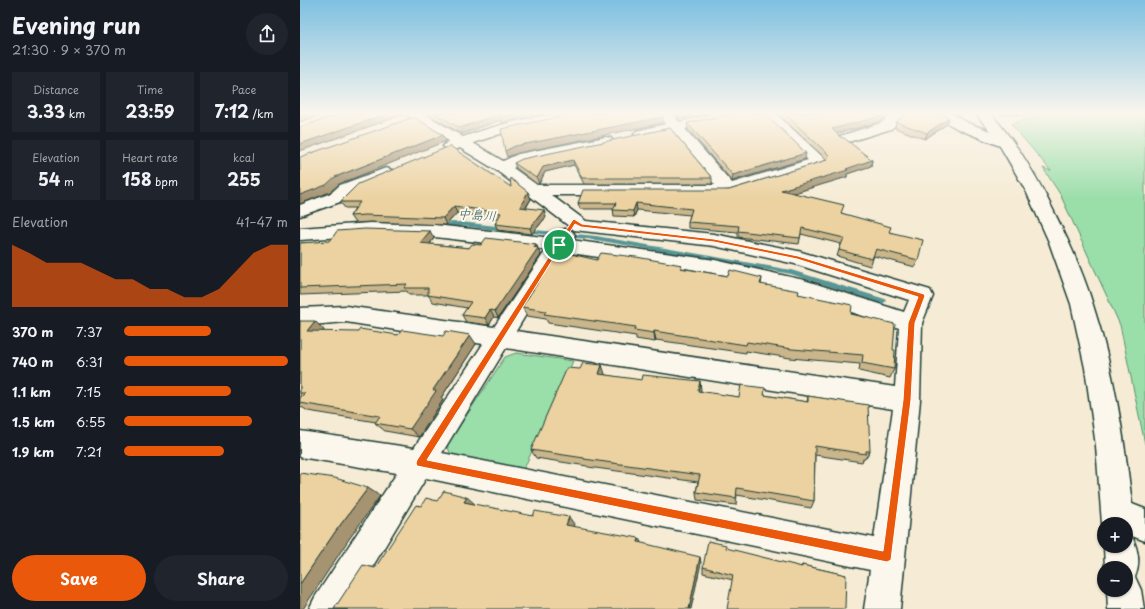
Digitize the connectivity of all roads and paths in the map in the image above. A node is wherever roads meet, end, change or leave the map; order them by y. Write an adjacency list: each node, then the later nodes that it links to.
1 (605, 141): 8 (street)
2 (688, 141): 10 (street)
3 (797, 141): 10 (street)
4 (460, 142): 6 (street); 8 (street)
5 (1004, 142): 20 (street)
6 (438, 151)
7 (403, 166): 11 (street)
8 (502, 167): 9 (street)
9 (534, 190): 10 (street); 13 (street)
10 (728, 190)
11 (300, 211)
12 (300, 234): 13 (street)
13 (566, 234): 15 (street); 15 (street); 16 (street)
14 (300, 317): 16 (street)
15 (911, 323): 17 (street)
16 (500, 338): 17 (street); 19 (street)
17 (907, 400): 21 (street)
18 (300, 444): 19 (street)
19 (420, 463): 21 (street); 23 (street)
20 (1126, 517)
21 (887, 557): 24 (street)
22 (1125, 597): 25 (street)
23 (327, 609)
24 (882, 609)
25 (1126, 609)

